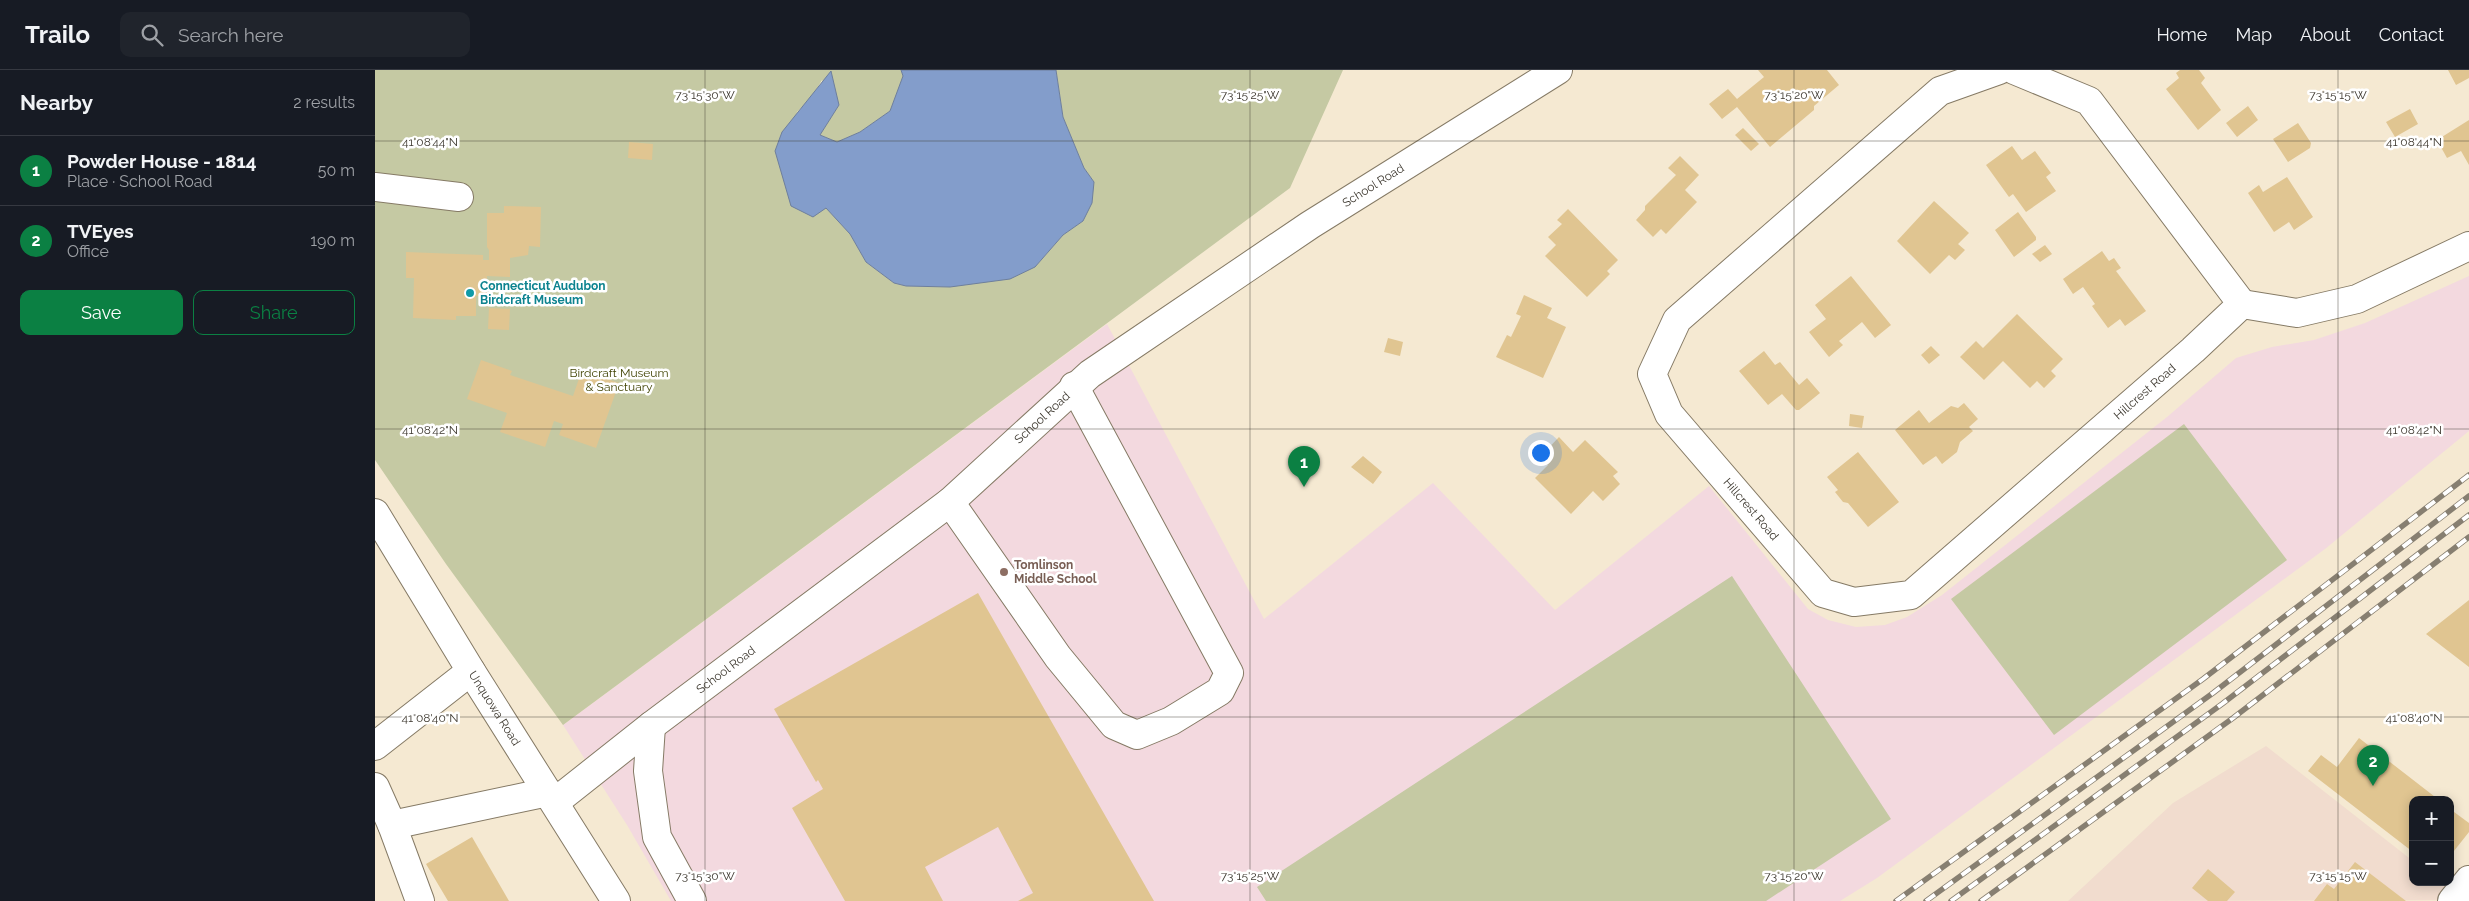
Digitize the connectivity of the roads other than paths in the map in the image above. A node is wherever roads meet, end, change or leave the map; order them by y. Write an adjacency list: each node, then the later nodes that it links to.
1 (1558, 70): 8 (street, School Road)
2 (1999, 70): 7 (street, Hillcrest Road)
3 (2014, 70): 7 (street)
4 (375, 187): 5 (street)
5 (459, 197)
6 (2469, 246): 7 (street)
7 (2242, 304)
8 (1074, 386): 9 (street, School Road); 9 (street)
9 (950, 502): 12 (street, School Road)
10 (375, 512): 11 (street, Unquowa Road)
11 (471, 671): 13 (street); 15 (street, Unquowa Road)
12 (651, 726): 15 (street, School Road); 20 (street)
13 (375, 746)
14 (375, 788): 16 (street)
15 (551, 797): 16 (street); 19 (street, Unquowa Road)
16 (392, 825): 18 (street)
17 (2469, 880): 21 (street)
18 (420, 901)
19 (616, 901)
20 (692, 901)
21 (2452, 901)

